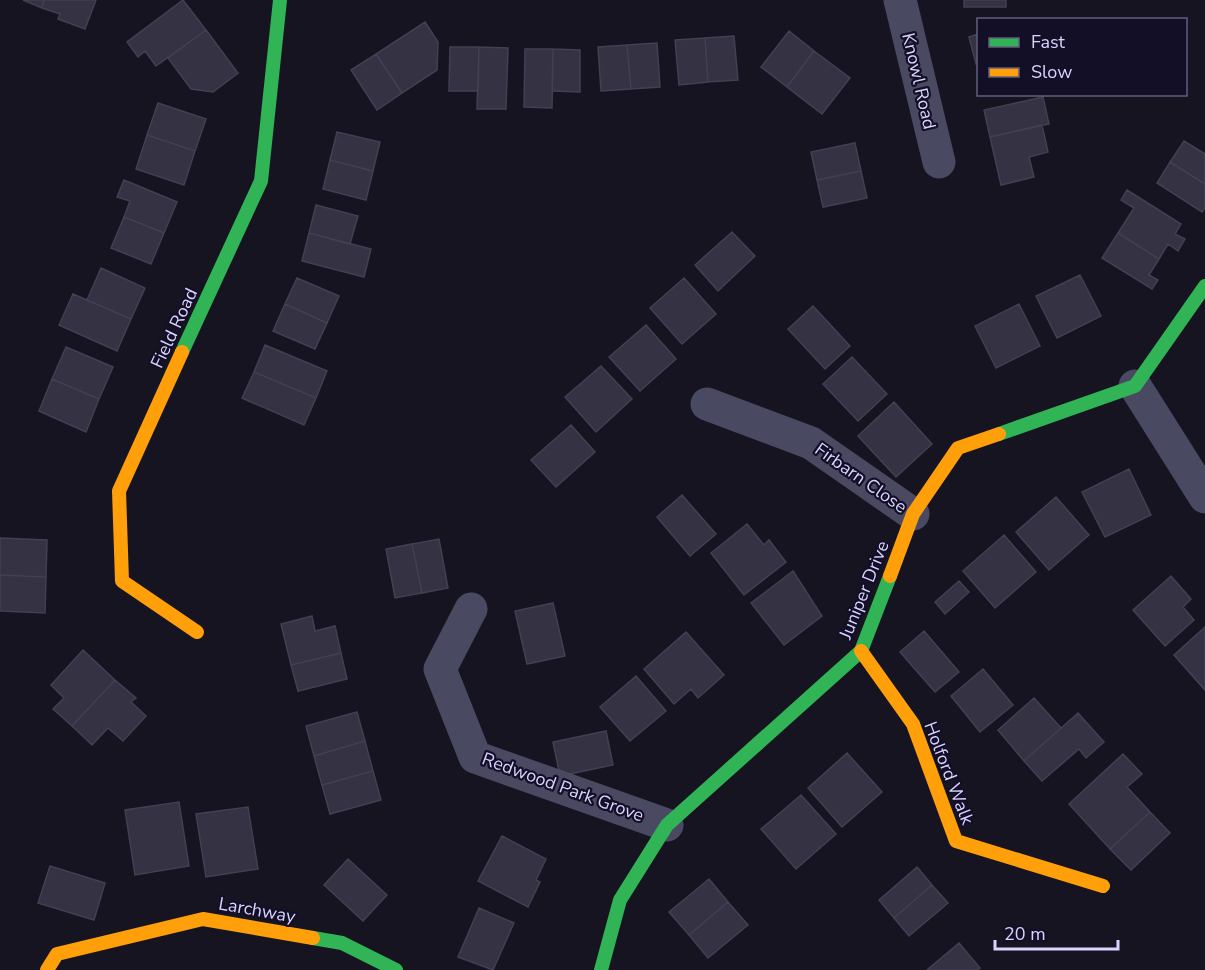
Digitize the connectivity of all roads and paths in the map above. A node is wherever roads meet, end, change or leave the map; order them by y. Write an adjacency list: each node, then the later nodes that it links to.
1 (280, 0): 10 (street, Field Road)
2 (900, 0): 3 (street, Knowl Road)
3 (939, 162)
4 (1205, 286): 5 (street)
5 (1135, 386): 7 (street); 8 (street, Juniper Drive)
6 (707, 404): 8 (street, Firbarn Close)
7 (1205, 498)
8 (913, 514): 11 (street, Juniper Drive)
9 (471, 609): 12 (street, Redwood Park Grove)
10 (197, 633)
11 (861, 651): 12 (street, Juniper Drive); 13 (street, Holford Walk)
12 (667, 825): 16 (street, Juniper Drive)
13 (1103, 886)
14 (47, 970): 15 (street, Larchway)
15 (396, 970)
16 (602, 970)

